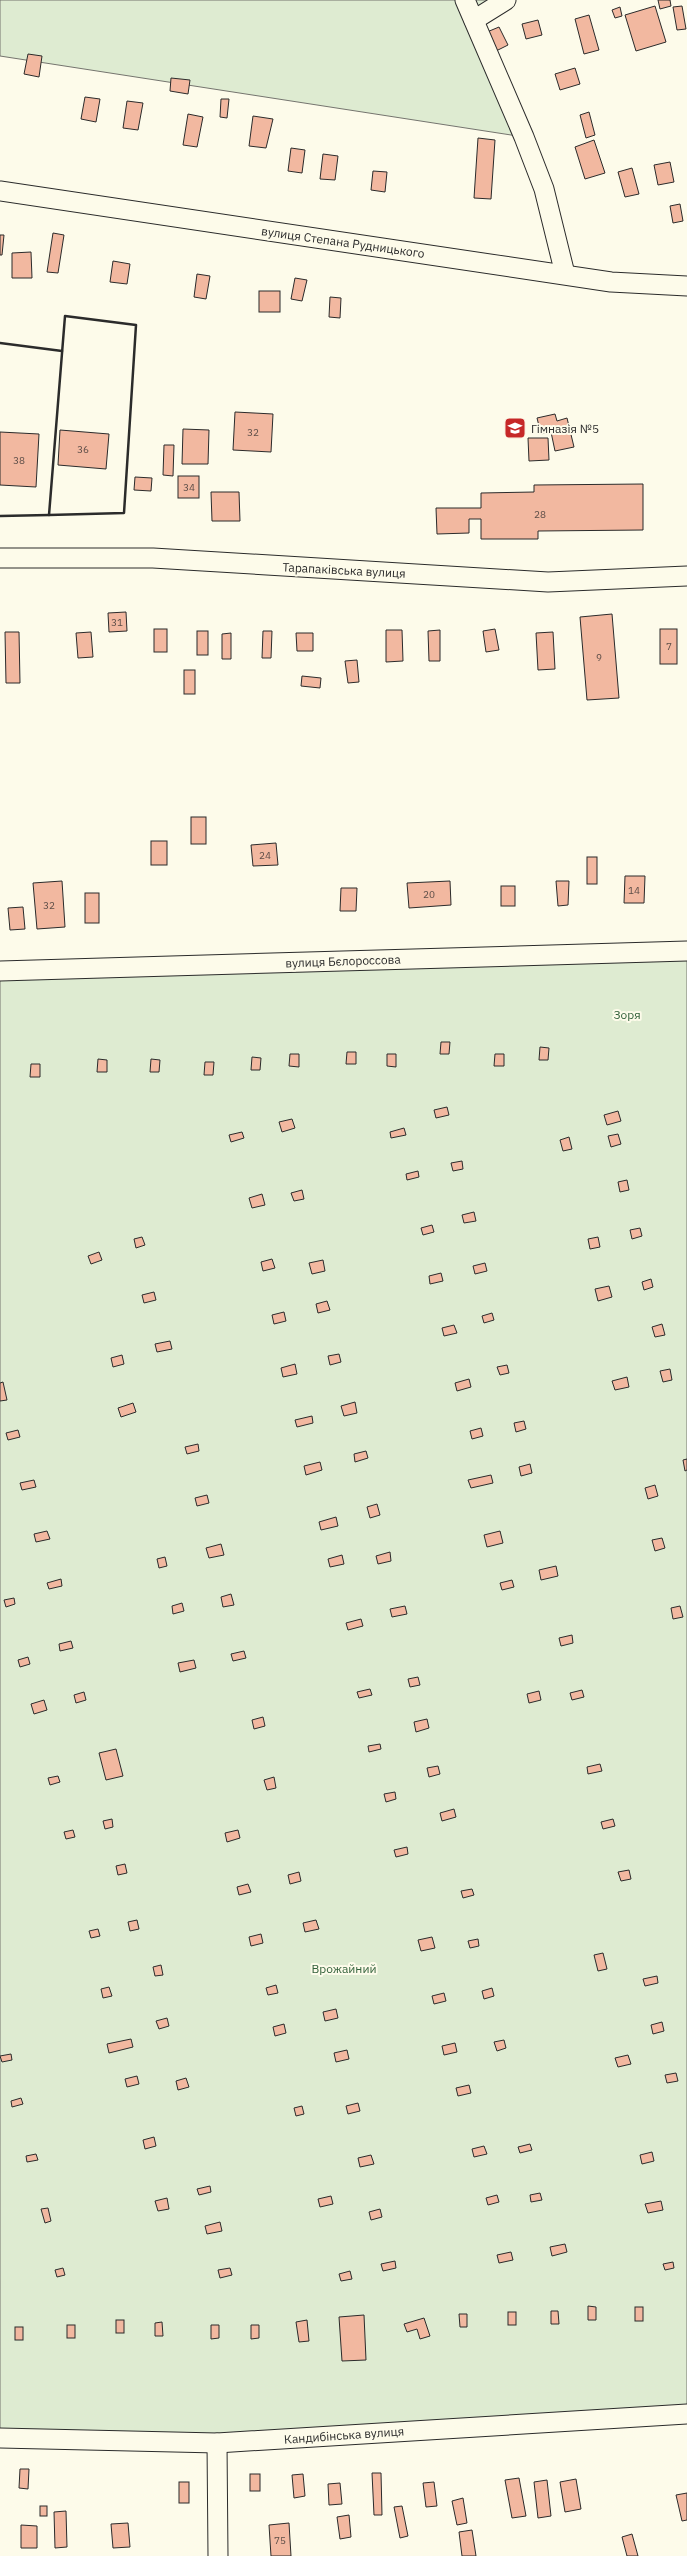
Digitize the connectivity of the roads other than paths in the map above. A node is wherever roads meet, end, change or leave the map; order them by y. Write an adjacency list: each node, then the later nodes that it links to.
1 (465, 0): 3 (street)
2 (506, 0): 3 (street)
3 (474, 20): 5 (street)
4 (0, 191): 5 (street, вулиця Степана Рудницького)
5 (565, 274): 6 (street, вулиця Степана Рудницького)
6 (687, 286)
7 (0, 558): 8 (street, Тарапаківська вулиця)
8 (687, 576)
9 (687, 951): 10 (street, вулиця Бєлороссова)
10 (0, 971)
11 (687, 2414): 13 (street, Кандибінська вулиця)
12 (0, 2438): 13 (street, Кандибінська вулиця)
13 (217, 2443): 14 (street)
14 (218, 2556)

